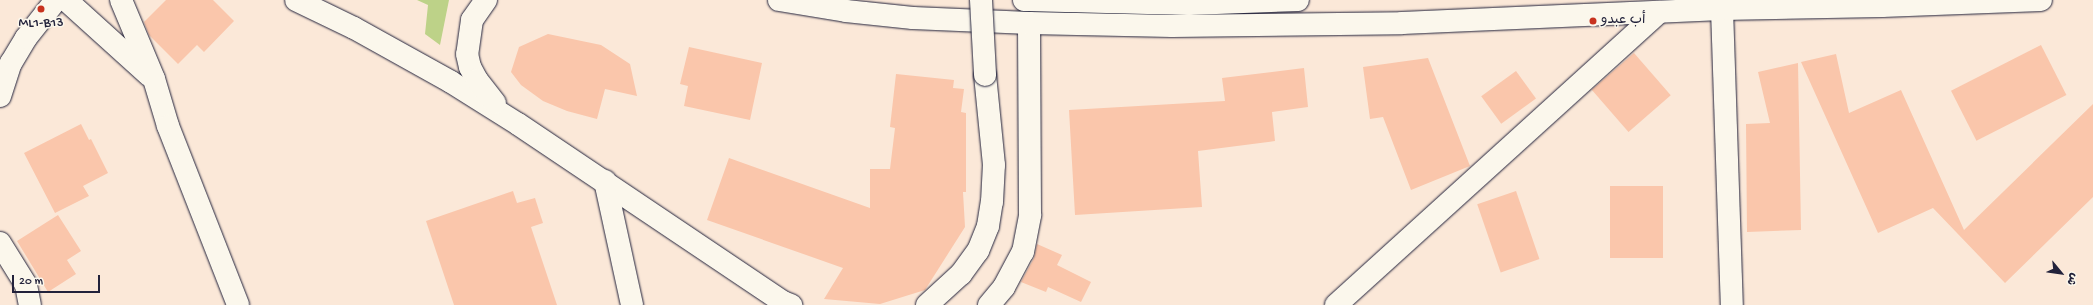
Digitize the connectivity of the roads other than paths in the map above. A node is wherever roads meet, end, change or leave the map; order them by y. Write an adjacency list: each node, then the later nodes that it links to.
1 (56, 0): 15 (main road)
2 (66, 0): 14 (main road)
3 (121, 0): 14 (main road)
4 (296, 0): 16 (main road)
5 (486, 0): 16 (main road)
6 (779, 0): 13 (main road)
7 (981, 0): 23 (main road, bridge)
8 (1024, 0): 9 (main road)
9 (1298, 0)
10 (2041, 0): 11 (main road)
11 (1722, 9): 12 (main road); 26 (main road)
12 (1659, 12): 13 (main road); 25 (main road)
13 (1029, 23): 24 (main road)
14 (154, 79): 20 (main road)
15 (0, 96)
16 (518, 124): 17 (main road)
17 (605, 181): 21 (main road); 22 (main road)
18 (0, 243): 19 (main road)
19 (30, 305)
20 (238, 305)
21 (632, 305)
22 (791, 305)
23 (927, 305)
24 (989, 305)
25 (1336, 305)
26 (1732, 305)

